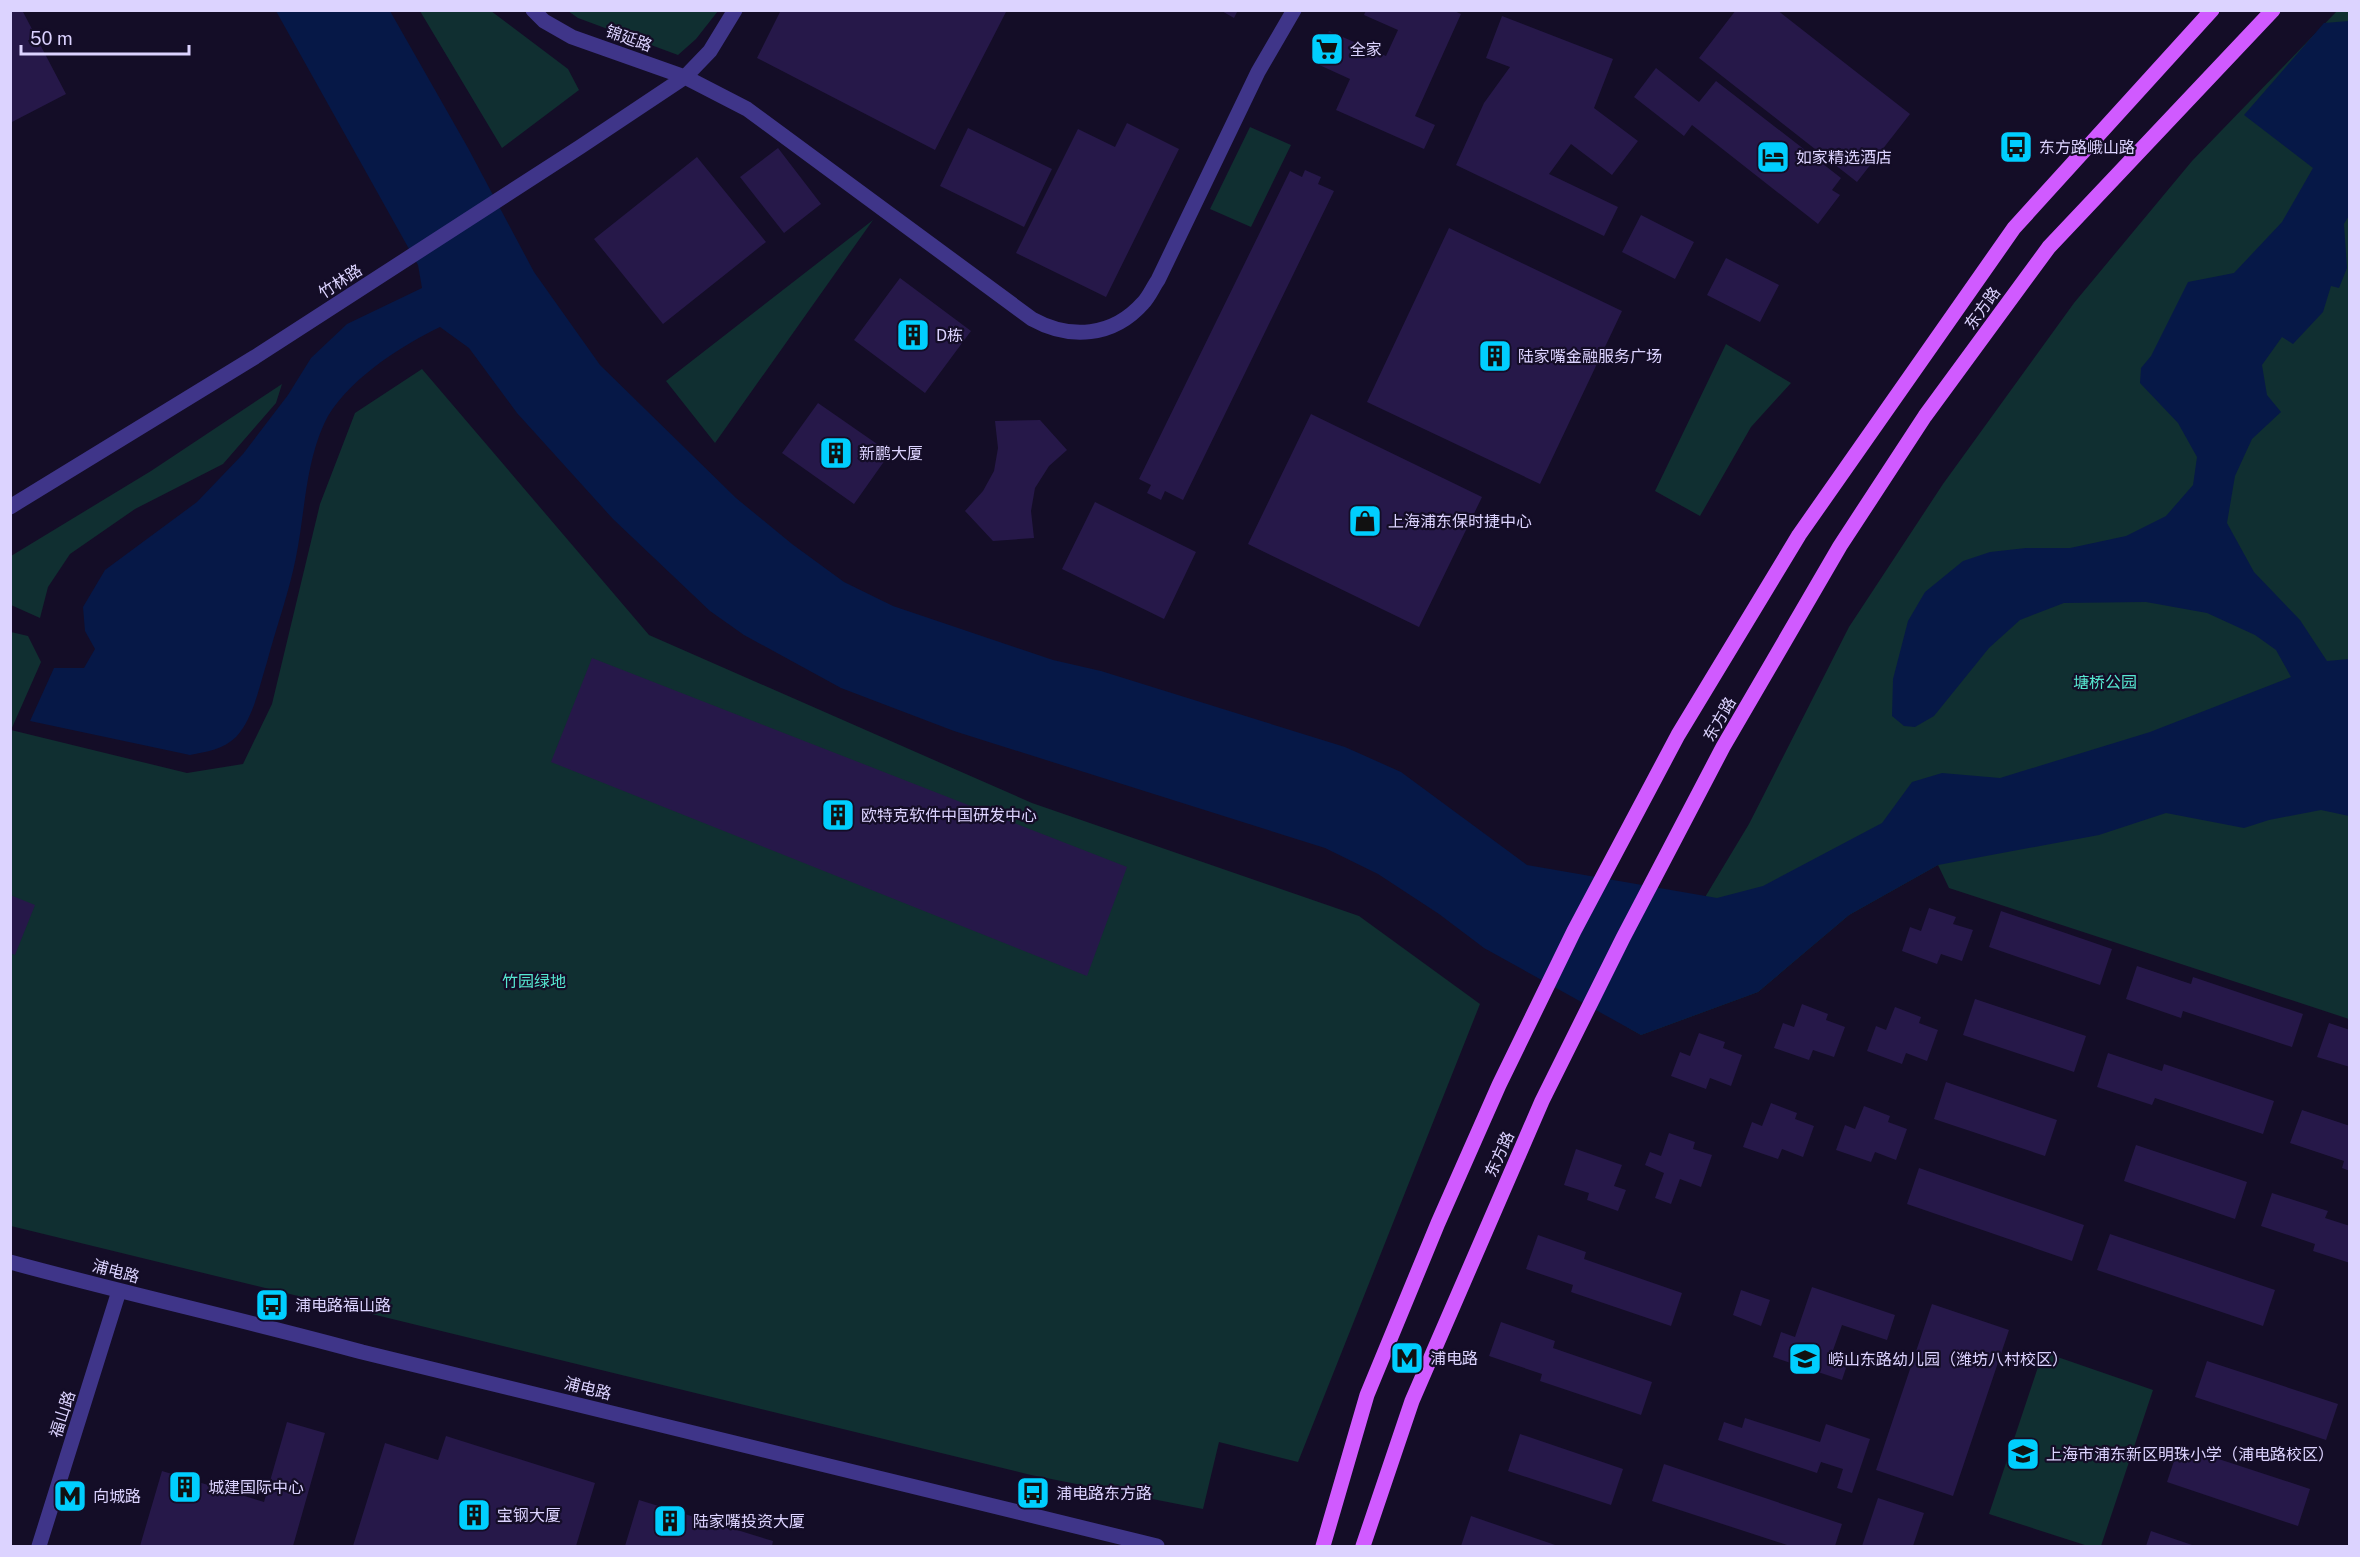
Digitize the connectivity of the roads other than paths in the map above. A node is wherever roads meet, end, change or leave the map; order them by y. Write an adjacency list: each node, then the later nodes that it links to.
1 (533, 10): 6 (street, 锦延路)
2 (735, 10): 6 (street, 竹林路)
3 (1294, 10): 6 (street, 锦延路)
4 (2212, 10): 12 (main road, 东方路)
5 (2272, 10): 13 (main road, 东方路)
6 (685, 77): 7 (street, 竹林路)
7 (10, 507)
8 (10, 1262): 9 (street, 浦电路)
9 (119, 1292): 10 (street, 福山路); 11 (street, 浦电路)
10 (39, 1546)
11 (1157, 1546)
12 (1323, 1546)
13 (1363, 1546)

